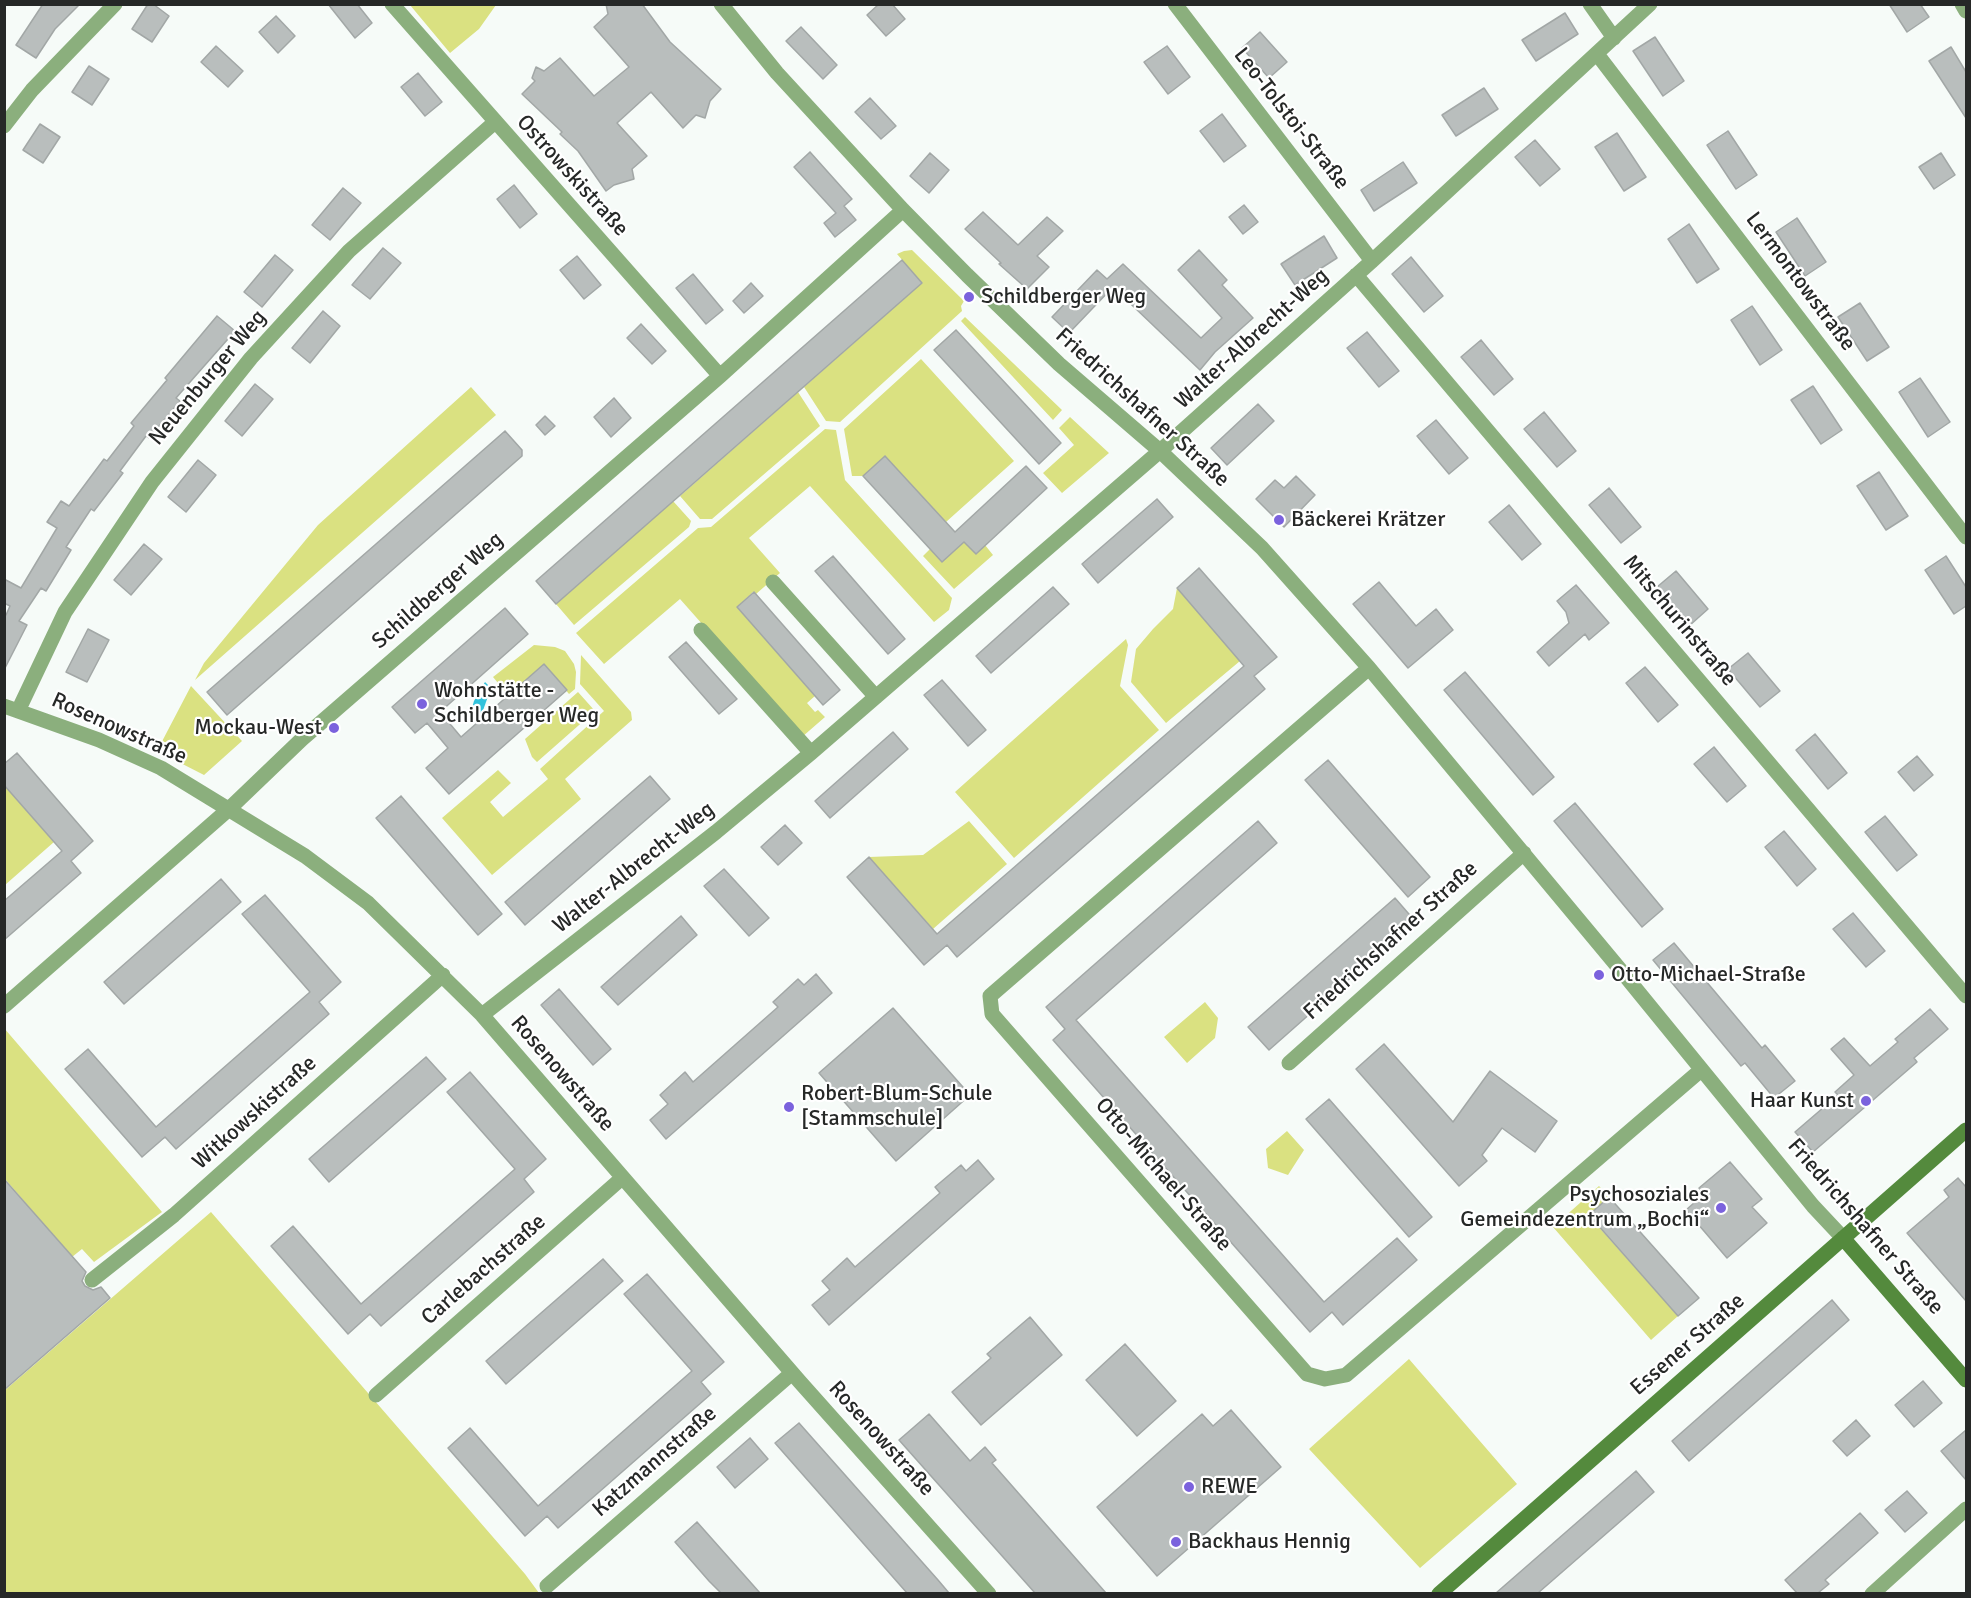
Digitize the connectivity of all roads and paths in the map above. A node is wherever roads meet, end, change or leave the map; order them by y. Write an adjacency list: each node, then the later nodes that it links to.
1 (115, 4): 12 (street)
2 (392, 4): 11 (street, Ostrowskistraße)
3 (721, 4): 13 (street, Friedrichshafner Straße)
4 (1175, 4): 14 (street, Leo-Tolstoi-Straße)
5 (1590, 4): 9 (street)
6 (1650, 4): 9 (street, Walter-Albrecht-Weg)
7 (1962, 4): 8 (street)
8 (1966, 11)
9 (1614, 38): 10 (street, Walter-Albrecht-Weg)
10 (1597, 54): 14 (street, Walter-Albrecht-Weg); 18 (street, Lermontowstraße)
11 (495, 122): 16 (street, Ostrowskistraße); 23 (street, Neuenburger Weg)
12 (4, 126)
13 (903, 210): 16 (street, Schildberger Weg); 17 (street, Friedrichshafner Straße)
14 (1372, 261): 15 (street, Walter-Albrecht-Weg)
15 (1356, 276): 17 (street, Walter-Albrecht-Weg); 28 (street, Mitschurinstraße)
16 (720, 376): 25 (street, Schildberger Weg)
17 (1160, 451): 21 (street, Friedrichshafner Straße); 22 (street, Walter-Albrecht-Weg)
18 (1966, 537)
19 (773, 582): 22 (street)
20 (701, 630): 24 (street)
21 (1369, 668): 26 (street, Friedrichshafner Straße); 32 (street, Otto-Michael-Straße)
22 (876, 697): 24 (street, Walter-Albrecht-Weg)
23 (11, 708): 25 (street, Rosenowstraße)
24 (811, 753): 30 (street, Walter-Albrecht-Weg)
25 (229, 809): 27 (street, Rosenowstraße); 29 (street, Schildberger Weg)
26 (1524, 853): 31 (street, Friedrichshafner Straße); 32 (street, Friedrichshafner Straße)
27 (443, 975): 30 (street, Rosenowstraße); 36 (street, Witkowskistraße)
28 (1966, 996)
29 (4, 1006)
30 (482, 1015): 34 (street, Rosenowstraße)
31 (1289, 1063)
32 (1701, 1070): 35 (street, Friedrichshafner Straße)
33 (1966, 1130): 35 (main road, Essener Straße)
34 (622, 1178): 37 (street, Rosenowstraße); 39 (street, Carlebachstraße)
35 (1843, 1238): 38 (main road, Friedrichshafner Straße); 43 (main road, Essener Straße)
36 (92, 1280)
37 (792, 1373): 41 (street, Katzmannstraße); 42 (street, Rosenowstraße)
38 (1966, 1380)
39 (376, 1395)
40 (1966, 1509): 44 (street)
41 (547, 1586)
42 (989, 1593)
43 (1439, 1593)
44 (1872, 1593)

